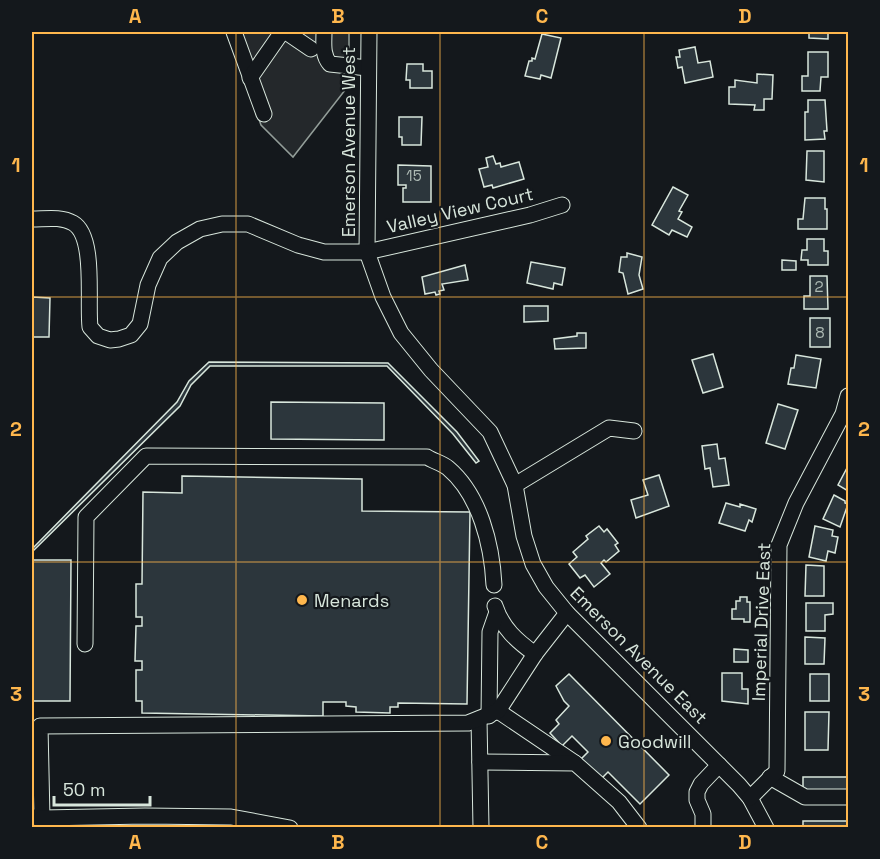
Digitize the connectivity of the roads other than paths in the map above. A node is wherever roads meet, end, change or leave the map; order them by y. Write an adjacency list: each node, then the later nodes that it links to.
1 (234, 32): 7 (street)
2 (284, 32): 5 (street); 7 (street)
3 (324, 32): 6 (street)
4 (369, 32): 6 (street, Emerson Avenue West)
5 (311, 50)
6 (368, 68): 11 (street, Emerson Avenue West)
7 (250, 78): 8 (street)
8 (264, 114)
9 (562, 205): 11 (street, Valley View Court)
10 (32, 219): 11 (street, Valley View Court)
11 (367, 252): 14 (street, Emerson Avenue East)
12 (849, 396): 23 (street, Imperial Drive East)
13 (634, 431): 14 (street)
14 (515, 485): 16 (street, Emerson Avenue East)
15 (494, 585): 17 (street)
16 (567, 613): 18 (street); 22 (street, Emerson Avenue East)
17 (84, 644)
18 (535, 654): 19 (street); 19 (street)
19 (489, 715): 20 (street); 21 (street); 26 (street)
20 (480, 762): 21 (street); 31 (street)
21 (575, 763): 29 (street)
22 (719, 765): 25 (street, Emerson Avenue East); 32 (street)
23 (770, 777): 24 (street); 25 (street, Imperial Drive East)
24 (849, 797)
25 (750, 798): 33 (street, Emerson Avenue East)
26 (39, 821): 27 (street)
27 (163, 822): 28 (street)
28 (190, 822): 30 (street)
29 (631, 825)
30 (290, 828)
31 (481, 828)
32 (703, 828)
33 (766, 828)

